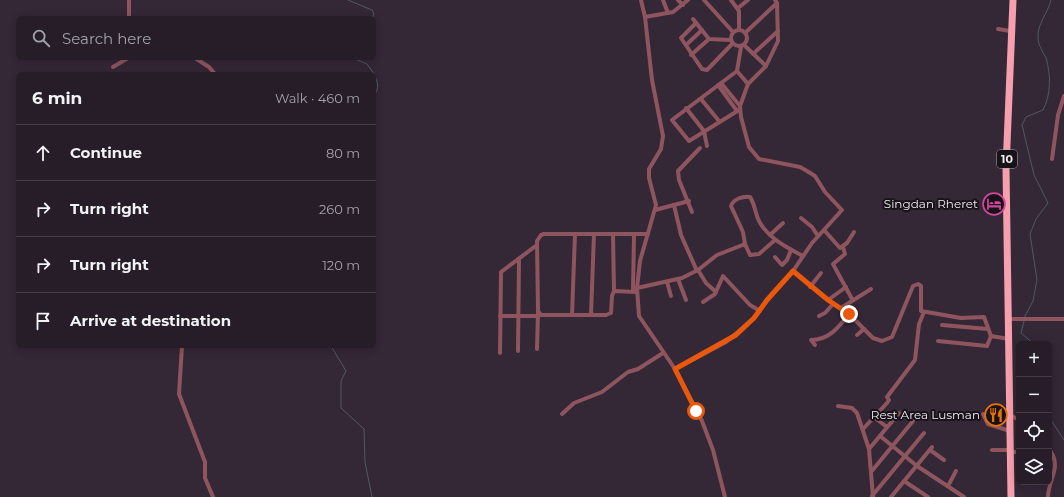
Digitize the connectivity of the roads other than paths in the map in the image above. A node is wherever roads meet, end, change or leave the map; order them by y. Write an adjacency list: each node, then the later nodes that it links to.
1 (129, 0): 14 (street)
2 (640, 0): 15 (street)
3 (663, 0): 13 (street)
4 (678, 0): 11 (street)
5 (688, 0): 11 (street)
6 (704, 0): 21 (street)
7 (731, 0): 12 (street)
8 (748, 0): 12 (street)
9 (1013, 0): 20 (highway, 10)
10 (776, 2): 19 (street); 22 (street)
11 (683, 5): 13 (street)
12 (738, 8): 18 (street)
13 (668, 13): 15 (street)
14 (129, 16)
15 (645, 17): 48 (street)
16 (998, 29): 20 (street)
17 (702, 30): 23 (street); 25 (street); 25 (street)
18 (739, 30): 21 (street); 22 (street)
19 (778, 31): 27 (street); 31 (street)
20 (1010, 31): 96 (highway, 10)
21 (733, 32): 24 (street)
22 (745, 33): 26 (street)
23 (709, 39): 24 (street); 28 (street)
24 (731, 42): 26 (street); 28 (street)
25 (686, 45): 28 (street)
26 (742, 46): 27 (street); 33 (street)
27 (753, 54): 31 (street)
28 (691, 55)
29 (125, 60): 32 (street)
30 (198, 60): 34 (street)
31 (766, 66): 36 (street)
32 (113, 67)
33 (737, 71): 35 (street); 36 (street)
34 (213, 72)
35 (720, 84): 38 (street); 40 (street)
36 (748, 84): 40 (street)
37 (1064, 96): 45 (street)
38 (701, 99): 39 (street); 41 (street)
39 (686, 108): 42 (street); 42 (street)
40 (739, 109): 41 (street); 52 (street)
41 (719, 121): 42 (street)
42 (704, 131): 43 (street)
43 (707, 146)
44 (700, 148): 46 (street)
45 (1052, 160)
46 (689, 201): 47 (street); 49 (street)
47 (674, 205): 48 (street); 69 (street)
48 (655, 210): 58 (street)
49 (692, 212)
50 (801, 218): 60 (street)
51 (783, 223): 59 (street)
52 (824, 230): 60 (street); 64 (street)
53 (854, 232): 64 (street)
54 (575, 234): 55 (street); 63 (street); 91 (street)
55 (594, 234): 56 (street); 92 (street)
56 (614, 234): 57 (street); 78 (street)
57 (634, 234): 58 (street); 77 (street)
58 (648, 234): 77 (street)
59 (770, 235): 61 (street); 62 (street)
60 (818, 236): 66 (street)
61 (775, 240): 62 (street); 65 (street)
62 (745, 244): 69 (street)
63 (537, 245): 68 (street); 89 (street)
64 (843, 247): 75 (street)
65 (791, 250): 66 (street); 67 (street)
66 (803, 256): 70 (street)
67 (775, 257)
68 (519, 259): 93 (street); 94 (street)
69 (697, 271): 72 (street); 79 (street)
70 (793, 271): 74 (street); 87 (street)
71 (820, 273): 74 (street)
72 (678, 279): 73 (street); 82 (street)
73 (667, 282): 77 (street); 80 (street)
74 (810, 287): 83 (street)
75 (846, 287): 81 (street); 83 (street)
76 (871, 289): 81 (street)
77 (636, 290): 78 (street); 110 (street)
78 (614, 291): 92 (street)
79 (716, 292): 84 (street); 87 (street)
80 (671, 296)
81 (852, 299): 86 (street)
82 (686, 300)
83 (828, 300): 85 (street)
84 (703, 302)
85 (833, 304): 86 (street); 95 (street)
86 (841, 308): 90 (street)
87 (760, 311): 111 (street)
88 (924, 312): 99 (street); 100 (street); 117 (street)
89 (538, 313): 91 (street); 94 (street); 107 (street)
90 (849, 314): 99 (street); 105 (street)
91 (572, 315): 92 (street)
92 (591, 315)
93 (500, 316): 94 (street); 109 (street)
94 (519, 316): 108 (street)
95 (819, 316)
96 (1009, 319): 97 (street); 103 (highway, 10)
97 (1064, 319)
98 (942, 325): 100 (street)
99 (864, 329): 101 (street)
100 (988, 329): 102 (street)
101 (857, 335)
102 (991, 336): 103 (street); 104 (street)
103 (1009, 339): 116 (highway, 10)
104 (938, 341)
105 (815, 345)
106 (180, 348): 141 (street)
107 (537, 349)
108 (518, 350)
109 (500, 353)
110 (664, 353): 111 (street); 114 (street)
111 (675, 369): 142 (street)
112 (838, 406): 121 (street)
113 (899, 413): 120 (street)
114 (562, 414)
115 (983, 414): 122 (street)
116 (1010, 415): 118 (street); 122 (highway, 10)
117 (875, 418): 120 (street); 121 (street)
118 (1016, 418)
119 (913, 421): 125 (street)
120 (887, 427): 124 (street)
121 (863, 429): 126 (street)
122 (1010, 432): 128 (highway, 10)
123 (924, 433): 131 (street)
124 (880, 436): 125 (street); 126 (street)
125 (892, 446): 131 (street); 134 (street)
126 (870, 449): 134 (street)
127 (992, 450): 128 (street)
128 (1010, 451): 129 (street); 146 (highway, 10)
129 (1016, 452)
130 (1052, 455): 137 (street)
131 (905, 456): 133 (street); 140 (street)
132 (944, 460): 133 (street)
133 (917, 466): 136 (street); 139 (street)
134 (870, 472): 140 (street)
135 (956, 472): 139 (street)
136 (904, 481): 143 (street); 144 (street)
137 (1052, 482)
138 (1050, 485): 147 (street)
139 (948, 486): 145 (street)
140 (873, 496)
141 (213, 497)
142 (725, 497)
143 (892, 497)
144 (928, 497)
145 (964, 497)
146 (1011, 497)
147 (1048, 497)

